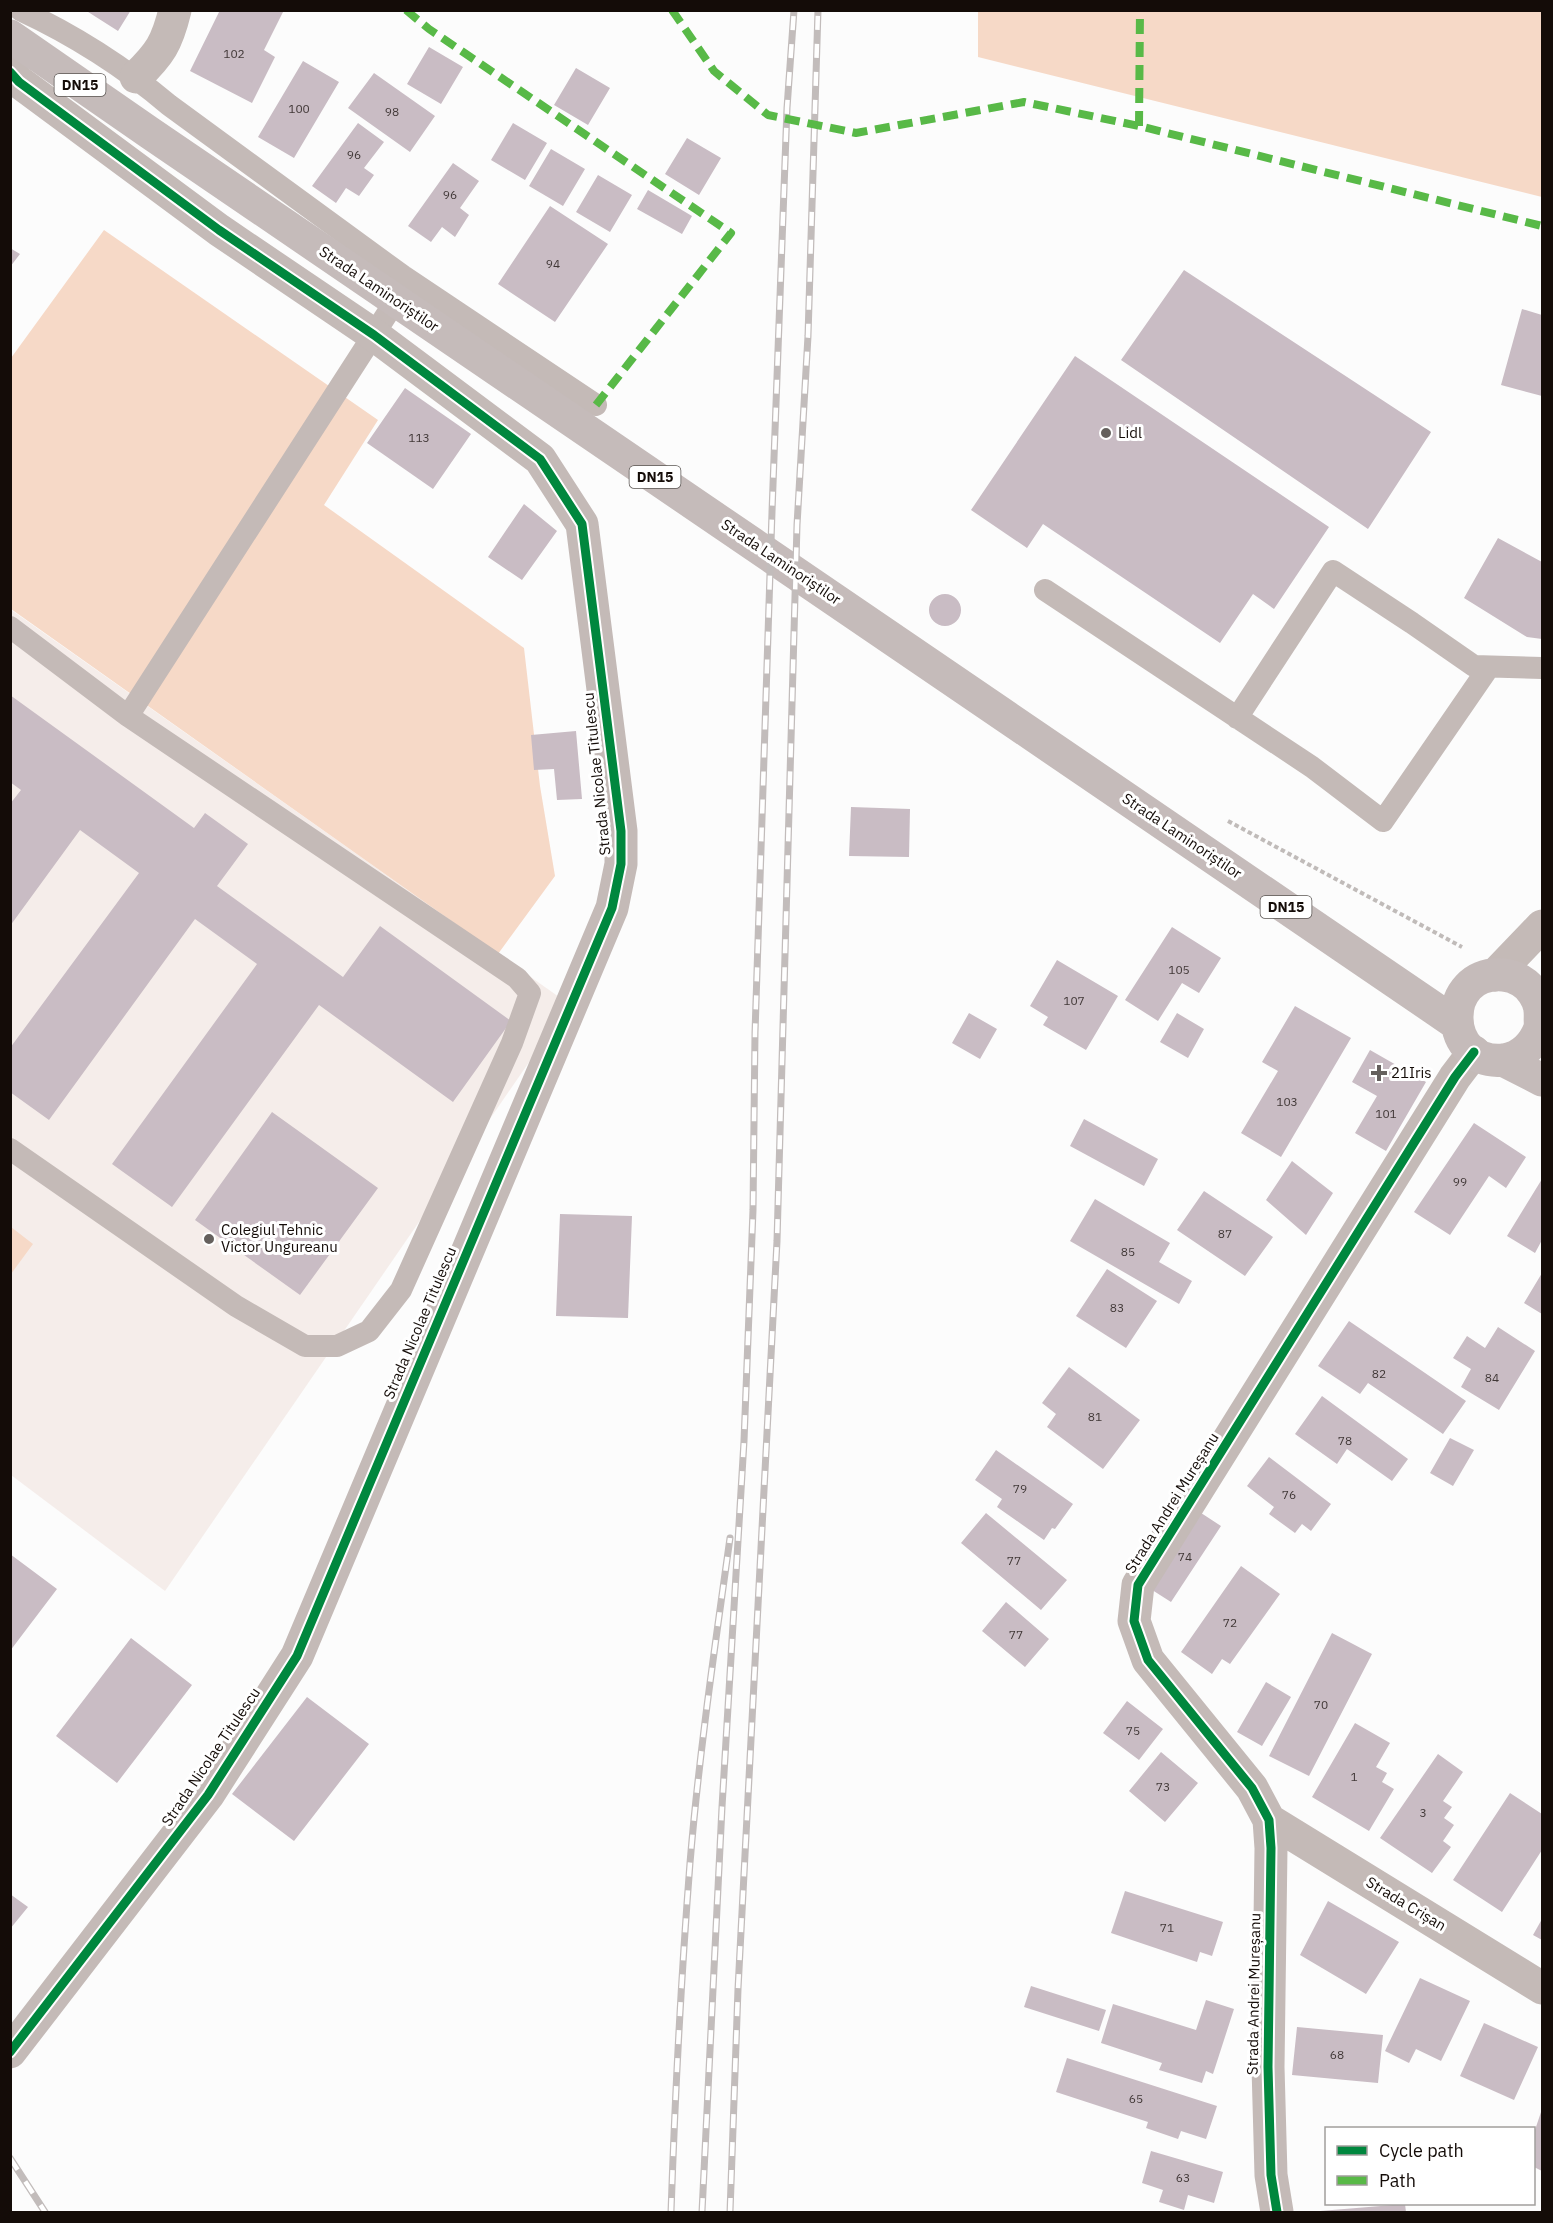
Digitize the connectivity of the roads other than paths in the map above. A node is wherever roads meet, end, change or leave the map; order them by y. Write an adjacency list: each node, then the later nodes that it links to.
1 (20, 10): 5 (lane)
2 (175, 10): 5 (street)
3 (10, 36): 6 (main road, Strada Laminoriștilor / DN15)
4 (10, 72): 7 (street)
5 (136, 77): 8 (lane)
6 (396, 300): 7 (lane); 17 (main road, Strada Laminoriștilor / DN15)
7 (374, 335): 13 (lane); 24 (street, Strada Nicolae Titulescu)
8 (596, 405)
9 (1045, 590): 14 (lane)
10 (10, 627): 13 (lane)
11 (1490, 666): 12 (lane); 14 (lane); 14 (lane)
12 (1542, 668)
13 (128, 716): 21 (lane)
14 (1237, 718)
15 (1542, 926): 16 (street)
16 (1482, 981): 17 (main road); 18 (main road); 19 (main road)
17 (1411, 993): 19 (main road, Strada Laminoriștilor / DN15)
18 (1542, 1023): 19 (main road)
19 (1470, 1051): 20 (main road, Strada Laminoriștilor / DN15); 22 (street, Strada Andrei Mureșanu)
20 (1542, 1080)
21 (10, 1149)
22 (1269, 1820): 23 (street, Strada Crișan); 25 (street, Strada Andrei Mureșanu)
23 (1542, 1988)
24 (10, 2052)
25 (1277, 2212)

